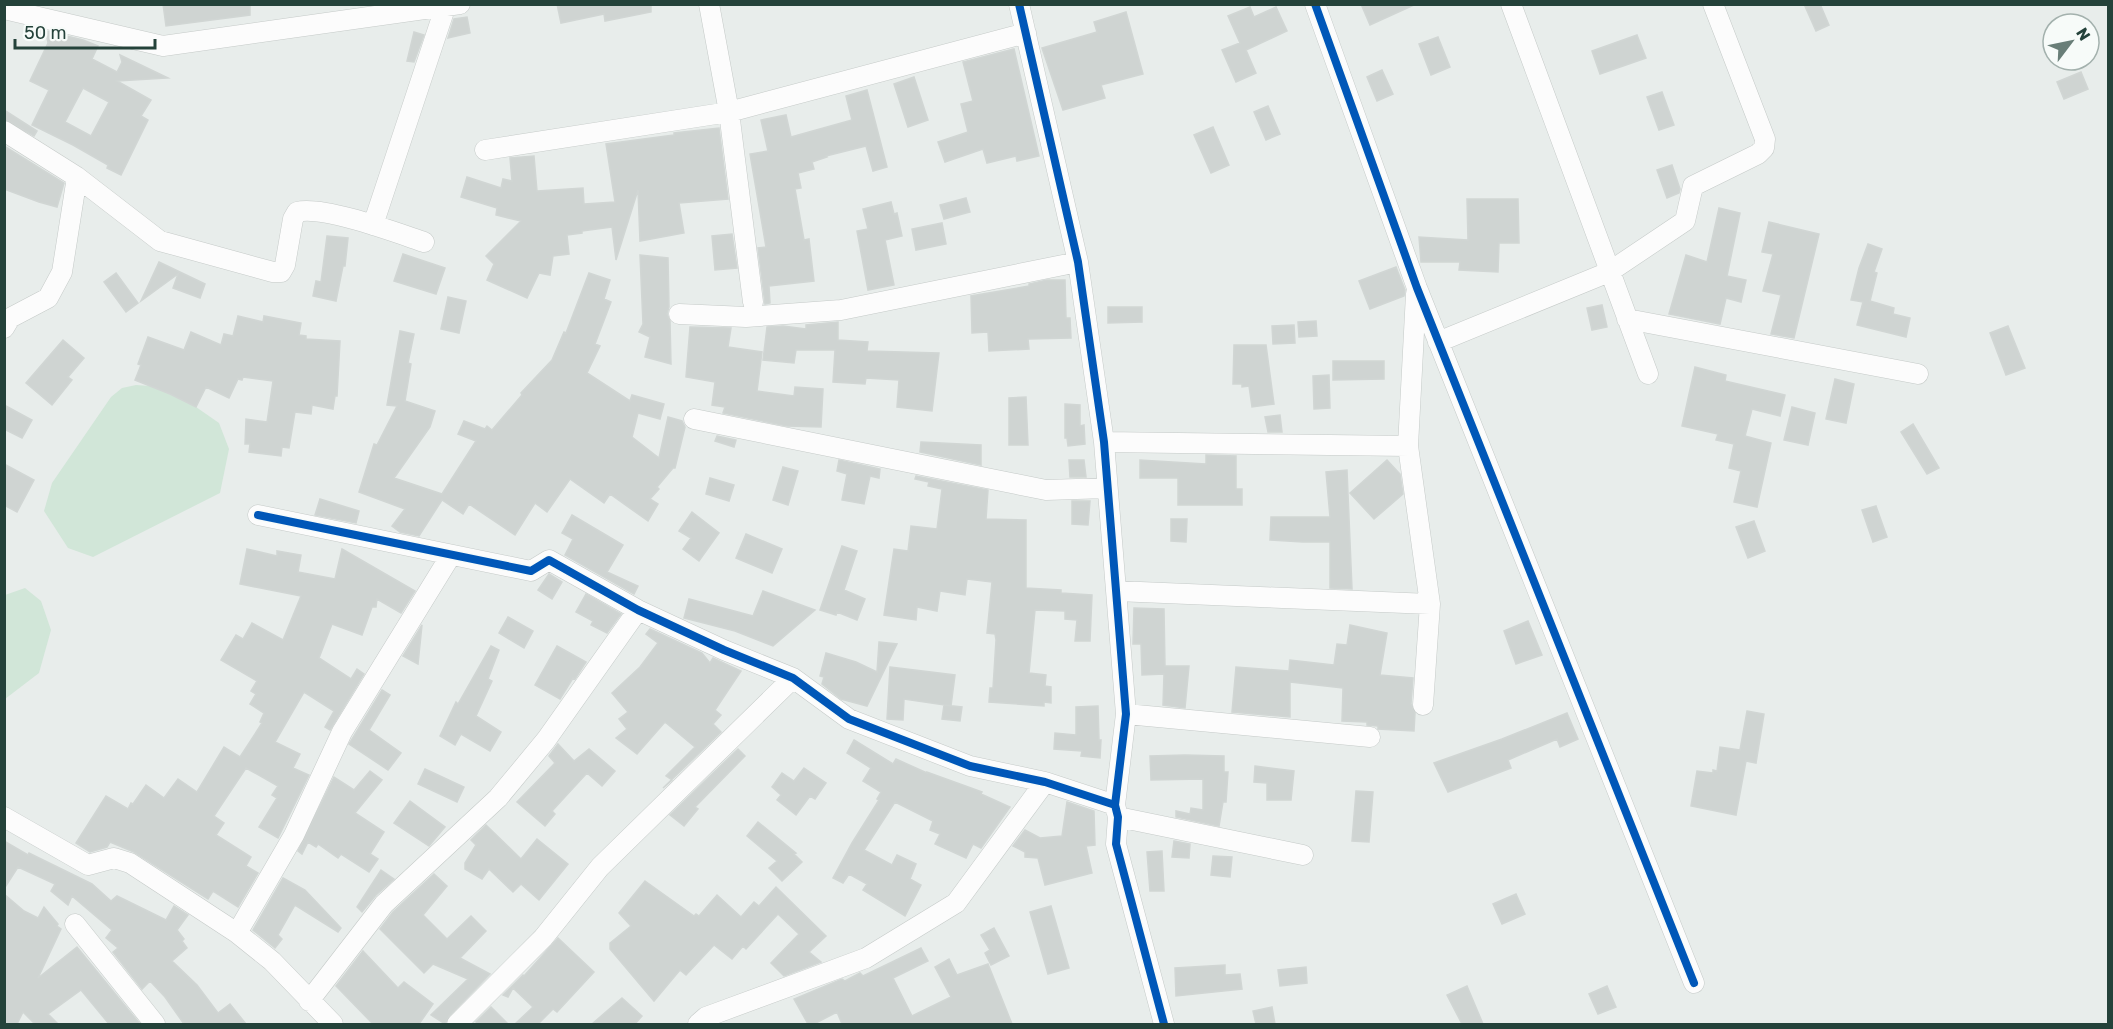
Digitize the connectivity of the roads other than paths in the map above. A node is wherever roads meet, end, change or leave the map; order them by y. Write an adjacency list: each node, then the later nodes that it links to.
1 (710, 4): 9 (street)
2 (1020, 4): 8 (street)
3 (1316, 4): 17 (street)
4 (1511, 4): 16 (street)
5 (1713, 4): 16 (street)
6 (452, 6): 7 (street); 13 (street)
7 (4, 9)
8 (1026, 33): 9 (street); 15 (street)
9 (729, 112): 11 (street); 18 (street)
10 (4, 131): 12 (street)
11 (485, 150)
12 (77, 177): 13 (street); 21 (street)
13 (373, 225): 14 (street)
14 (424, 242)
15 (1078, 262): 19 (street); 26 (street)
16 (1609, 272): 20 (street); 22 (street)
17 (1417, 288): 22 (street); 27 (street)
18 (753, 302)
19 (680, 314)
20 (1627, 319): 23 (street); 24 (street)
21 (4, 328)
22 (1438, 342): 44 (street)
23 (1648, 374)
24 (1918, 374)
25 (694, 419): 28 (street)
26 (1104, 442): 27 (street); 28 (street)
27 (1408, 446): 32 (street)
28 (1107, 488): 31 (street)
29 (258, 516): 30 (street)
30 (451, 555): 33 (street); 43 (street)
31 (1116, 591): 32 (street); 36 (street)
32 (1430, 604): 35 (street)
33 (638, 610): 34 (street); 45 (street)
34 (793, 678): 38 (street); 48 (street)
35 (1423, 705)
36 (1126, 714): 37 (street); 39 (street)
37 (1370, 737)
38 (1045, 782): 39 (street); 49 (street)
39 (1116, 811): 41 (street); 50 (street)
40 (4, 817): 43 (street)
41 (1303, 855)
42 (75, 924): 46 (street)
43 (237, 933): 45 (street)
44 (1694, 983)
45 (309, 1001): 47 (street)
46 (155, 1024)
47 (333, 1024)
48 (457, 1024)
49 (698, 1024)
50 (1164, 1024)

